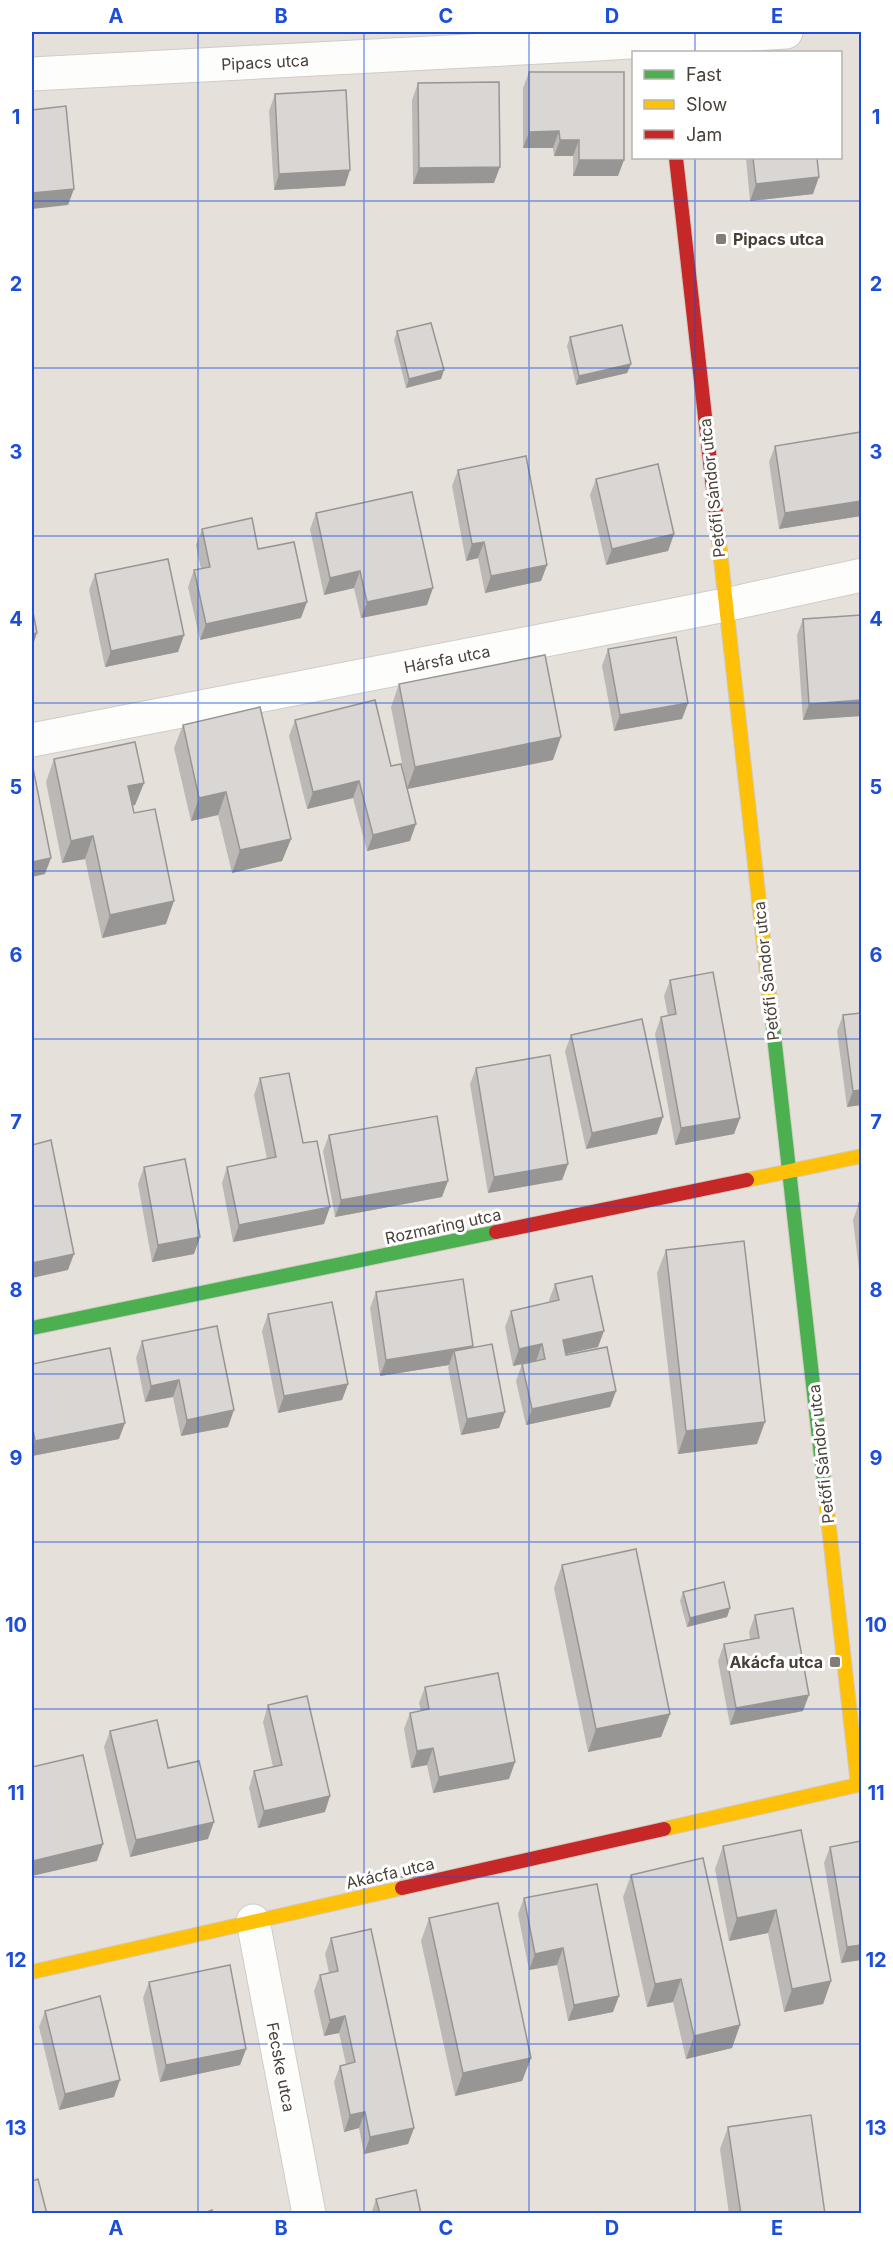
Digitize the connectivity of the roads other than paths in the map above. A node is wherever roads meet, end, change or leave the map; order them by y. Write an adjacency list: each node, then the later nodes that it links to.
1 (786, 32): 2 (street, Pipacs utca)
2 (663, 41): 3 (street, Pipacs utca)
3 (32, 74)
4 (676, 159): 6 (street, Petőfi Sándor utca)
5 (861, 575): 6 (street, Hársfa utca)
6 (725, 605): 7 (street, Hársfa utca); 9 (street, Petőfi Sándor utca)
7 (32, 740)
8 (861, 1156): 9 (street, Rozmaring utca)
9 (789, 1171): 10 (street, Rozmaring utca); 11 (street, Petőfi Sándor utca)
10 (32, 1328)
11 (860, 1785): 12 (street, Akácfa utca)
12 (253, 1921): 13 (street, Akácfa utca); 14 (street, Fecske utca)
13 (32, 1972)
14 (309, 2214)

